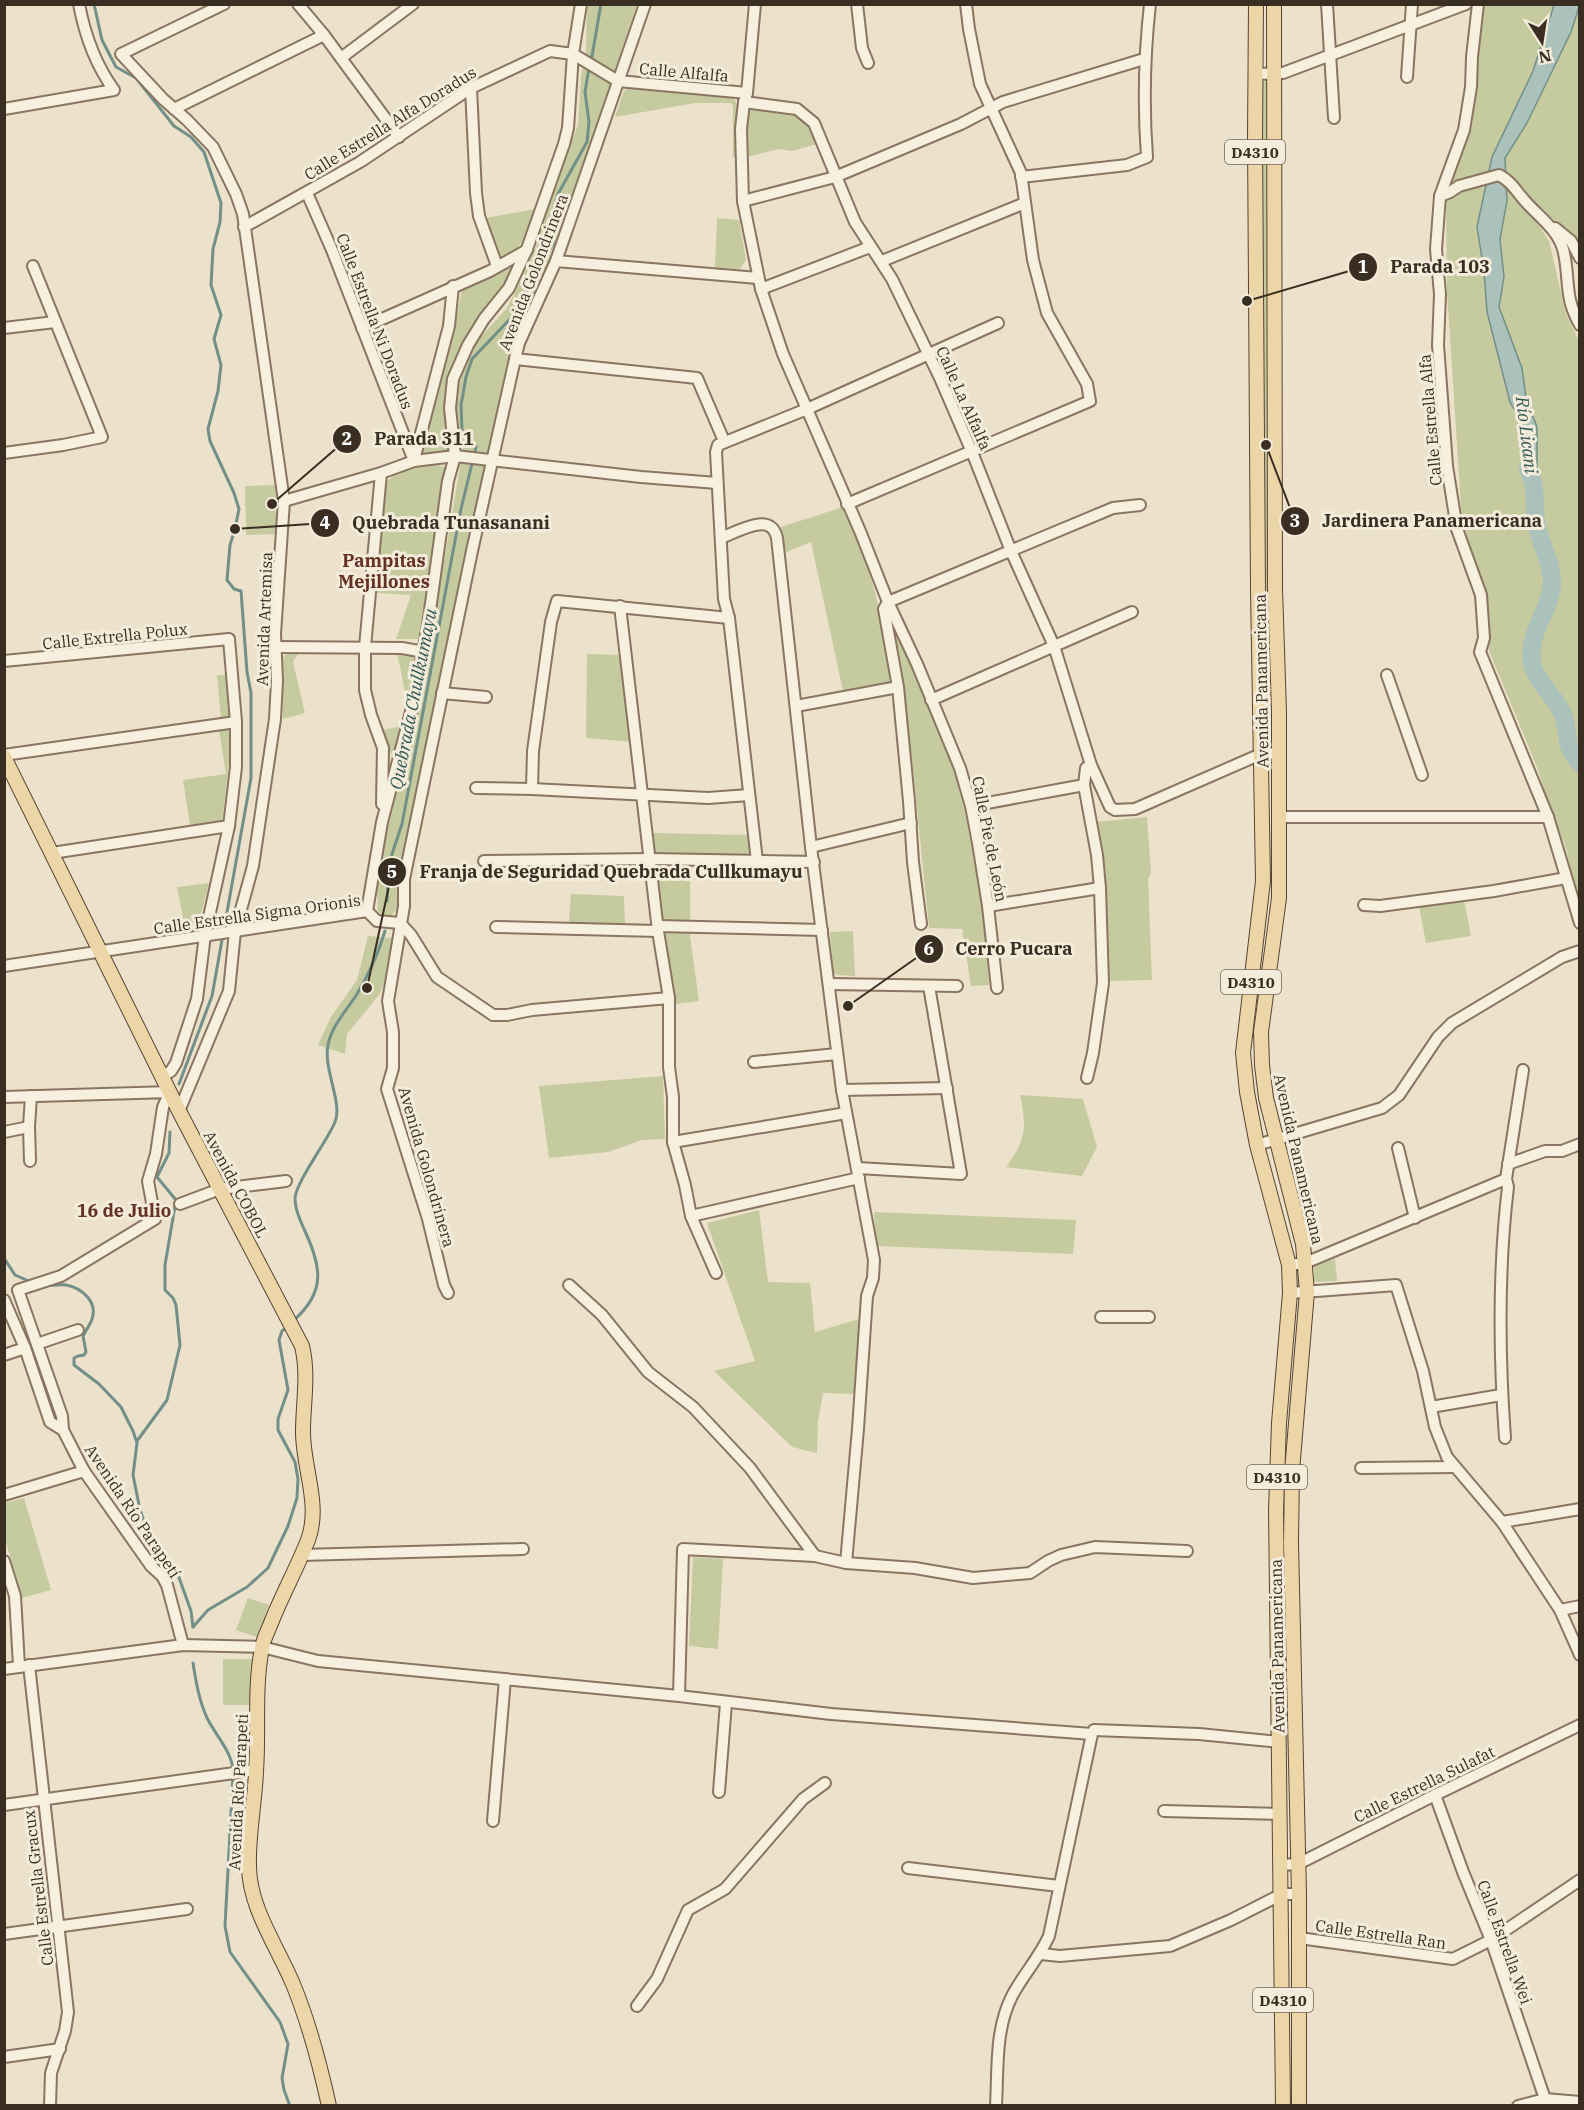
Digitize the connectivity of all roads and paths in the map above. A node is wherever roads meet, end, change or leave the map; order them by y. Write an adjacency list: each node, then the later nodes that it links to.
1 (79, 4): 30 (street)
2 (224, 4): 31 (street, Avenida Artemisa)
3 (298, 4): 18 (street)
4 (413, 4): 21 (street)
5 (581, 4): 19 (street, Avenida Golondrinera)
6 (645, 4): 27 (street, Avenida Golondrinera)
7 (755, 4): 29 (street, Calle Pie de León)
8 (857, 4): 23 (street)
9 (966, 4): 32 (street)
10 (1150, 4): 22 (street)
11 (1256, 4): 25 (main road, Avenida Panamericana / D4310)
12 (1274, 4): 24 (main road, Avenida Panamericana / D4310)
13 (1327, 4): 20 (street)
14 (1412, 4): 17 (street)
15 (1466, 4): 17 (street)
16 (1478, 4): 38 (street, Calle Estrella Alfa)
17 (1410, 26): 20 (street); 26 (street)
18 (324, 36): 21 (street); 31 (street)
19 (573, 54): 27 (street); 28 (street, Calle Estrella Alfa Doradus); 44 (street, Avenida Golondrinera)
20 (1330, 55): 24 (street); 33 (street)
21 (341, 58): 34 (street)
22 (1144, 59): 32 (street); 36 (street)
23 (868, 63)
24 (1274, 73): 25 (street); 91 (main road, Avenida Panamericana / D4310)
25 (1255, 74): 90 (main road, Avenida Panamericana / D4310)
26 (1407, 77)
27 (618, 81): 29 (street, Calle Alfalfa); 46 (street, Avenida Golondrinera)
28 (471, 88): 34 (street, Calle Estrella Alfa Doradus); 49 (street)
29 (746, 97): 35 (street, Calle La Alfalfa); 39 (street, Calle Pie de León)
30 (4, 109)
31 (174, 109): 42 (street, Avenida Artemisa)
32 (990, 110): 35 (street); 36 (street)
33 (1334, 118)
34 (399, 136): 37 (street, Calle Estrella Alfa Doradus)
35 (835, 177): 39 (street); 43 (street, Calle La Alfalfa)
36 (1021, 177): 40 (street)
37 (306, 193): 42 (street, Calle Estrella Alfa Doradus); 57 (street, Calle Estrella Ni Doradus)
38 (1440, 195): 41 (street); 106 (street, Calle Estrella Alfa)
39 (743, 201): 50 (street, Calle Pie de León)
40 (1025, 202): 47 (street); 63 (street)
41 (1543, 219): 45 (street); 55 (street)
42 (244, 227): 69 (street, Avenida Artemisa)
43 (870, 247): 47 (street, Calle La Alfalfa); 52 (street)
44 (527, 249): 49 (street); 64 (street, Avenida Golondrinera)
45 (1580, 258)
46 (556, 261): 50 (street); 59 (street, Avenida Golondrinera)
47 (882, 261): 58 (street, Calle La Alfalfa)
48 (33, 266): 53 (street)
49 (497, 266): 51 (street)
50 (758, 278): 52 (street, Calle Pie de León)
51 (453, 286): 57 (street); 66 (street)
52 (761, 290): 60 (street, Calle Pie de León)
53 (55, 322): 56 (street); 62 (street)
54 (998, 323): 58 (street)
55 (1580, 325)
56 (4, 328)
57 (362, 328): 66 (street, Calle Estrella Ni Doradus)
58 (929, 355): 60 (street); 63 (street, Calle La Alfalfa)
59 (515, 359): 61 (street); 65 (street, Avenida Golondrinera)
60 (807, 409): 61 (street); 70 (street, Calle Pie de León)
61 (724, 441): 68 (street)
62 (4, 453)
63 (972, 453): 70 (street); 73 (street, Calle La Alfalfa)
64 (455, 456): 65 (street); 66 (street); 82 (street, Avenida Golondrinera)
65 (491, 460): 68 (street); 86 (street, Avenida Golondrinera)
66 (414, 461): 67 (street)
67 (381, 473): 69 (street); 81 (street)
68 (717, 483): 72 (street)
69 (284, 501): 80 (street, Avenida Artemisa)
70 (848, 504): 74 (street, Calle Pie de León)
71 (1140, 505): 73 (street)
72 (721, 538): 77 (street); 89 (street)
73 (1011, 551): 74 (street); 79 (street, Calle La Alfalfa)
74 (888, 602): 85 (street); 88 (street, Calle Pie de León)
75 (620, 606): 77 (street); 101 (street); 102 (street)
76 (1132, 612): 79 (street)
77 (729, 618): 103 (street)
78 (229, 639): 83 (street, Calle Extrella Polux); 92 (street, Avenida Artemisa)
79 (1054, 646): 88 (street); 96 (street, Calle La Alfalfa)
80 (276, 647): 81 (street); 127 (street, Avenida Artemisa)
81 (365, 647): 82 (street); 107 (street)
82 (424, 652): 107 (street, Avenida Golondrinera)
83 (4, 662)
84 (1387, 675): 98 (street)
85 (898, 687): 89 (street); 108 (street)
86 (442, 693): 87 (street); 121 (street, Avenida Golondrinera)
87 (486, 697)
88 (931, 700): 104 (street, Calle Pie de León)
89 (796, 706): 110 (street)
90 (1260, 712): 91 (street); 94 (main road, Avenida Panamericana / D4310)
91 (1279, 712): 93 (main road, Avenida Panamericana / D4310)
92 (236, 722): 95 (street); 109 (street, Avenida Artemisa)
93 (1280, 753): 94 (street); 105 (main road, Avenida Panamericana / D4310)
94 (1261, 754): 96 (street, Calle La Alfalfa); 154 (main road, Avenida Panamericana / D4310)
95 (4, 756): 97 (main road, Avenida COBOL)
96 (1091, 765): 99 (street)
97 (9, 775): 111 (main road, Avenida COBOL)
98 (1422, 775)
99 (1084, 785): 104 (street); 117 (street)
100 (476, 788): 101 (street)
101 (532, 789): 102 (street)
102 (644, 795): 103 (street); 112 (street)
103 (749, 795): 114 (street)
104 (971, 806): 118 (street, Calle Pie de León)
105 (1279, 817): 106 (street); 151 (main road, Avenida Panamericana / D4310)
106 (1548, 817): 116 (street, Calle Estrella Alfa)
107 (382, 822): 120 (street)
108 (911, 823): 110 (street); 123 (street)
109 (229, 826): 111 (street); 128 (street, Avenida Artemisa)
110 (811, 847): 115 (street)
111 (52, 853): 130 (main road, Avenida COBOL)
112 (650, 860): 113 (street); 114 (street); 125 (street)
113 (484, 861)
114 (757, 861): 115 (street)
115 (814, 862): 126 (street)
116 (1566, 878): 119 (street); 122 (street, Calle Estrella Alfa)
117 (1100, 888): 118 (street); 141 (street)
118 (988, 906): 135 (street, Calle Pie de León)
119 (1364, 906)
120 (367, 911): 121 (street, Calle Estrella Sigma Orionis); 127 (street, Calle Estrella Sigma Orionis)
121 (400, 923): 136 (street); 170 (street, Avenida Golondrinera)
122 (1580, 923)
123 (921, 924)
124 (496, 927): 125 (street)
125 (658, 929): 126 (street); 136 (street)
126 (822, 930): 132 (street)
127 (227, 932): 128 (street, Calle Estrella Sigma Orionis); 147 (street, Avenida Artemisa)
128 (204, 935): 130 (street, Calle Estrella Sigma Orionis); 140 (street, Avenida Artemisa)
129 (1580, 951): 151 (street)
130 (101, 952): 131 (street, Calle Estrella Sigma Orionis); 140 (main road, Avenida COBOL)
131 (4, 966)
132 (829, 984): 133 (street); 137 (street)
133 (928, 986): 134 (street); 142 (street)
134 (957, 986)
135 (997, 988)
136 (669, 998): 152 (street)
137 (837, 1054): 138 (street); 143 (street)
138 (754, 1062)
139 (1523, 1070): 157 (street)
140 (162, 1077): 144 (main road, Avenida COBOL)
141 (1087, 1078)
142 (947, 1088): 143 (street); 158 (street)
143 (842, 1089): 148 (street)
144 (170, 1092): 145 (street); 147 (main road, Avenida COBOL); 176 (street, Avenida Río Parapetí)
145 (31, 1096): 146 (street); 149 (street)
146 (4, 1097)
147 (179, 1111): 161 (main road, Avenida COBOL)
148 (846, 1113): 152 (street); 158 (street)
149 (29, 1127): 150 (street); 156 (street)
150 (4, 1132)
151 (1276, 1140): 154 (street); 165 (main road, Avenida Panamericana / D4310)
152 (673, 1143): 163 (street)
153 (1580, 1144): 157 (street)
154 (1257, 1145): 166 (main road, Avenida Panamericana / D4310)
155 (1398, 1148): 164 (street)
156 (30, 1161)
157 (1508, 1164): 159 (street)
158 (858, 1173): 163 (street); 194 (street)
159 (1506, 1179): 164 (street); 179 (street)
160 (286, 1181): 161 (street)
161 (220, 1189): 162 (street); 191 (main road, Avenida COBOL)
162 (180, 1204)
163 (691, 1216): 167 (street)
164 (1415, 1218): 165 (street)
165 (1305, 1263): 166 (street); 169 (main road, Avenida Panamericana / D4310)
166 (1288, 1265): 171 (main road, Avenida Panamericana / D4310)
167 (716, 1273)
168 (569, 1286): 192 (street)
169 (1307, 1292): 171 (street); 180 (street); 217 (main road, Avenida Panamericana / D4310)
170 (448, 1293)
171 (1290, 1293): 207 (main road, Avenida Panamericana / D4310)
172 (4, 1300): 177 (street, Avenida Río Parapetí)
173 (1101, 1317): 174 (street)
174 (1149, 1317)
175 (78, 1330): 176 (street)
176 (37, 1344): 181 (street, Avenida Río Parapetí)
177 (25, 1348): 178 (street); 181 (street, Avenida Río Parapetí)
178 (4, 1355)
179 (1502, 1395): 180 (street); 182 (street)
180 (1431, 1407): 183 (street)
181 (63, 1430): 185 (street, Avenida Río Parapetí)
182 (1505, 1438)
183 (1455, 1467): 184 (street); 188 (street)
184 (1361, 1468)
185 (84, 1471): 186 (street); 197 (street, Avenida Río Parapetí)
186 (4, 1495)
187 (1580, 1509): 188 (street)
188 (1502, 1522): 196 (street)
189 (523, 1549): 191 (street)
190 (1187, 1551): 194 (street)
191 (301, 1555): 198 (main road, Avenida COBOL)
192 (815, 1556): 194 (street); 203 (street)
193 (4, 1561): 200 (street, Calle Estrella Gracux)
194 (846, 1563)
195 (1580, 1606): 196 (street)
196 (1560, 1610): 199 (street)
197 (183, 1645): 198 (street); 200 (street)
198 (262, 1647): 202 (street); 208 (main road, Avenida Río Parapeti)
199 (1580, 1655)
200 (24, 1666): 201 (street); 212 (street, Calle Estrella Gracux)
201 (4, 1669)
202 (505, 1679): 203 (street); 216 (street)
203 (679, 1696): 204 (street)
204 (726, 1703): 210 (street); 221 (street)
205 (1580, 1725): 211 (street, Calle Estrella Sulafat)
206 (1094, 1730): 207 (street)
207 (1279, 1742): 215 (main road, Avenida Panamericana / D4310)
208 (256, 1770): 212 (street); 236 (main road, Avenida Río Parapeti)
209 (825, 1783): 230 (street)
210 (719, 1792)
211 (1435, 1795): 217 (street, Calle Estrella Sulafat); 228 (street, Calle Estrella Wei)
212 (43, 1799): 213 (street); 225 (street, Calle Estrella Gracux)
213 (4, 1805)
214 (1164, 1811): 215 (street)
215 (1280, 1814): 218 (main road, Avenida Panamericana / D4310)
216 (493, 1821)
217 (1298, 1864): 218 (street, Calle Estrella Sulafat); 223 (main road, Avenida Panamericana / D4310)
218 (1281, 1865): 222 (main road, Avenida Panamericana / D4310)
219 (908, 1868): 221 (street)
220 (1580, 1880): 228 (street, Calle Estrella Ran)
221 (1059, 1886): 229 (street)
222 (1282, 1894): 223 (street); 229 (street); 238 (main road, Avenida Panamericana / D4310)
223 (1299, 1894): 227 (main road, Avenida Panamericana / D4310)
224 (188, 1909): 225 (street)
225 (57, 1927): 226 (street); 231 (street, Calle Estrella Gracux)
226 (4, 1934)
227 (1299, 1938): 228 (street, Calle Estrella Ran); 239 (main road, Avenida Panamericana / D4310)
228 (1491, 1940): 233 (street, Calle Estrella Wei)
229 (1041, 1954): 237 (street)
230 (637, 2006)
231 (60, 2049): 232 (street); 235 (street, Calle Estrella Gracux)
232 (4, 2057)
233 (1550, 2102): 234 (street); 240 (street)
234 (1580, 2102)
235 (50, 2106)
236 (329, 2106)
237 (996, 2106)
238 (1283, 2106)
239 (1299, 2106)
240 (1518, 2106)

